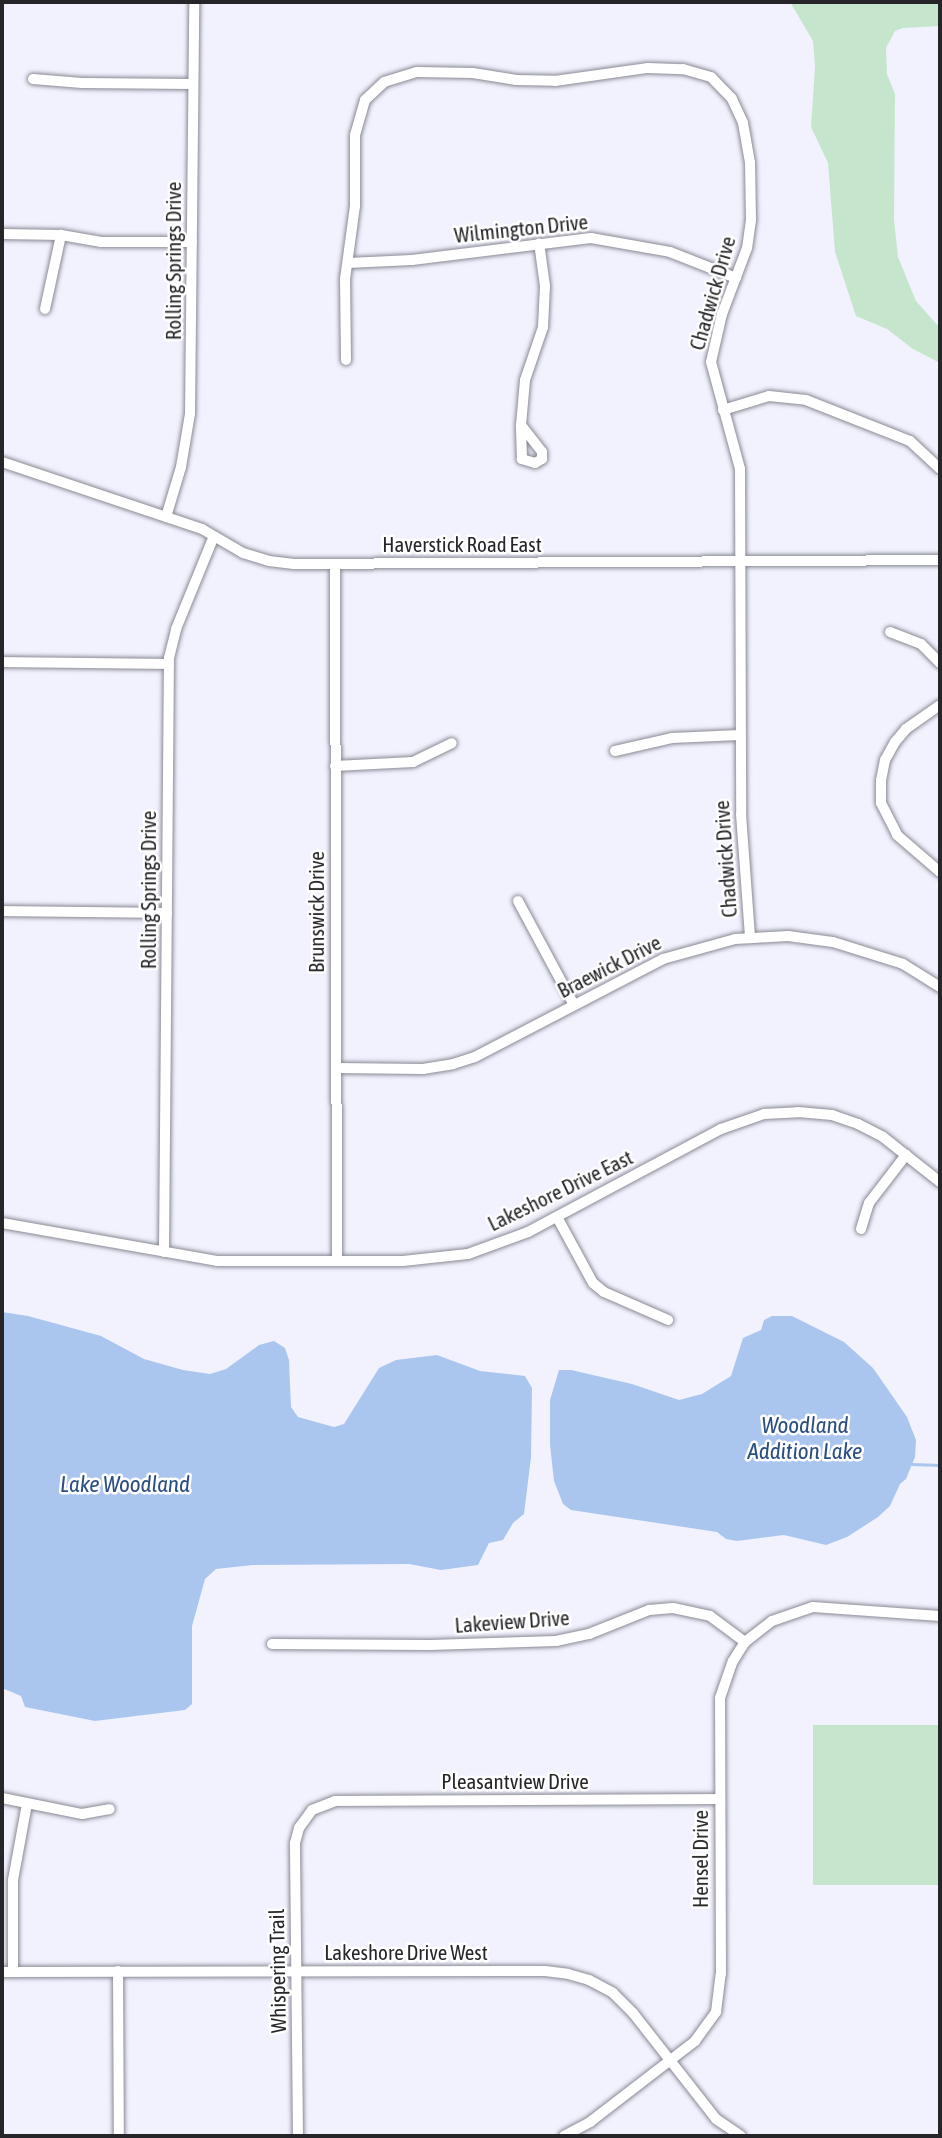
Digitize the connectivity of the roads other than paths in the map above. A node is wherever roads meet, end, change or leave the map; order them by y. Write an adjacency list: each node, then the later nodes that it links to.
1 (194, 2): 3 (street, Rolling Springs Drive)
2 (33, 79): 3 (street)
3 (193, 84): 6 (street, Rolling Springs Drive)
4 (2, 234): 5 (street)
5 (61, 235): 6 (street); 10 (street)
6 (192, 242): 16 (street, Rolling Springs Drive)
7 (539, 243): 8 (street, Wilmington Drive); 9 (street, Wilmington Drive); 13 (street)
8 (348, 263): 9 (street, Chadwick Drive); 11 (street, Chadwick Drive)
9 (736, 278): 12 (street, Chadwick Drive)
10 (45, 309)
11 (346, 360)
12 (723, 410): 15 (street); 19 (street, Chadwick Drive)
13 (521, 425)
14 (2, 463): 16 (street, Haverstick Road East)
15 (940, 469)
16 (166, 517): 17 (street, Haverstick Road East)
17 (214, 536): 20 (street, Haverstick Road East); 24 (street, Rolling Springs Drive)
18 (940, 560): 19 (street, Haverstick Road East)
19 (740, 561): 20 (street, Haverstick Road East); 26 (street, Chadwick Drive)
20 (335, 564): 29 (street, Brunswick Drive)
21 (890, 632): 23 (street)
22 (2, 662): 24 (street)
23 (940, 663)
24 (169, 664): 33 (street, Rolling Springs Drive)
25 (940, 705): 30 (street)
26 (739, 736): 28 (street); 34 (street, Chadwick Drive)
27 (452, 743): 29 (street)
28 (615, 751)
29 (335, 766): 37 (street, Brunswick Drive)
30 (940, 872)
31 (518, 901): 36 (street)
32 (2, 911): 33 (street)
33 (167, 913): 43 (street, Rolling Springs Drive)
34 (750, 937): 35 (street, Braewick Drive); 36 (street, Braewick Drive)
35 (940, 987)
36 (574, 1005): 37 (street, Braewick Drive)
37 (336, 1068): 44 (street, Brunswick Drive)
38 (906, 1155): 39 (street, Lakeshore Drive East); 40 (street, Lakeshore Drive East); 42 (street)
39 (940, 1182)
40 (557, 1217): 44 (street, Lakeshore Drive East); 45 (street)
41 (2, 1223): 43 (street, Lakeshore Drive East)
42 (861, 1229)
43 (164, 1252): 44 (street, Lakeshore Drive East)
44 (337, 1261)
45 (668, 1320)
46 (940, 1616): 47 (street)
47 (745, 1642): 48 (street, Lakeview Drive); 50 (street, Hensel Drive)
48 (272, 1644)
49 (2, 1798): 51 (street)
50 (719, 1799): 53 (street, Pleasantview Drive); 57 (street, Hensel Drive)
51 (27, 1804): 52 (street); 56 (street)
52 (110, 1809)
53 (312, 1810): 55 (street, Whispering Trail)
54 (118, 1971): 55 (street, Lakeshore Drive West); 56 (street, Lakeshore Drive West); 59 (street)
55 (297, 1971): 57 (street, Lakeshore Drive West); 60 (street, Whispering Trail)
56 (7, 1972)
57 (669, 2060): 58 (street, Lakeshore Drive West); 61 (street, Hensel Drive)
58 (738, 2135)
59 (119, 2136)
60 (298, 2136)
61 (564, 2136)

